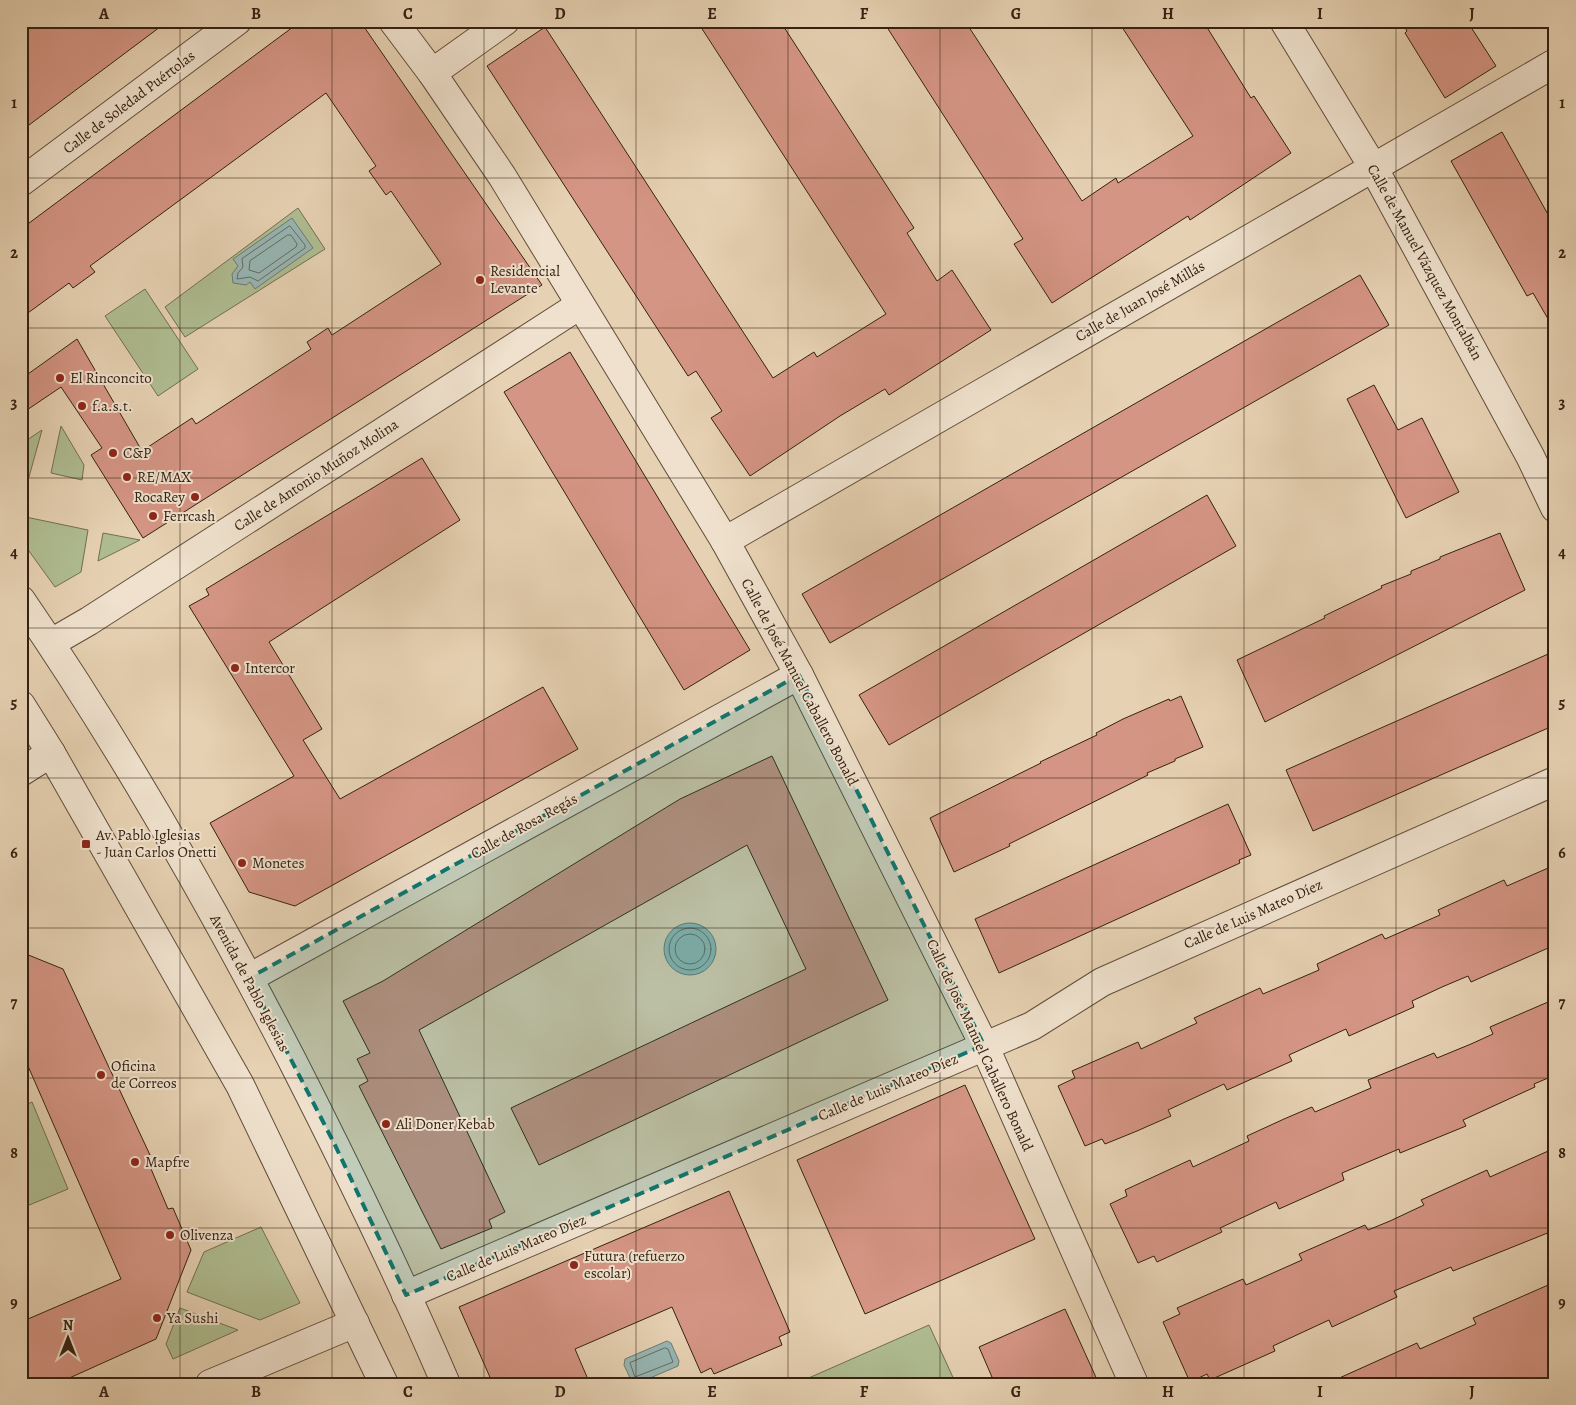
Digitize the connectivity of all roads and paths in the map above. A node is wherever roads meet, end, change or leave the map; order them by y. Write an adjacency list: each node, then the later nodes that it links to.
1 (237, 21): 8 (street, Calle de Soledad Puértolas)
2 (392, 21): 6 (street, Calle de José Manuel Caballero Bonald)
3 (505, 21): 6 (street)
4 (1284, 21): 7 (street, Calle de Manuel Vázquez Montalbán)
5 (1555, 63): 7 (street, Calle de Juan José Millás)
6 (432, 73): 9 (street, Calle de José Manuel Caballero Bonald)
7 (1373, 167): 10 (street, Calle de Manuel Vázquez Montalbán); 11 (street, Calle de Juan José Millás)
8 (21, 182)
9 (580, 305): 11 (street, Calle de José Manuel Caballero Bonald); 13 (street, Calle de Antonio Muñoz Molina)
10 (1555, 508)
11 (725, 541): 14 (street, Calle de José Manuel Caballero Bonald)
12 (21, 600): 13 (street, Avenida de Pablo Iglesias)
13 (51, 643): 19 (street, Avenida de Pablo Iglesias)
14 (799, 675): 19 (street, Calle de Rosa Regás); 20 (street, Calle de José Manuel Caballero Bonald)
15 (21, 705): 16 (street)
16 (51, 753): 17 (street); 22 (street)
17 (21, 772)
18 (1555, 781): 20 (street, Calle de Luis Mateo Díez)
19 (249, 978): 21 (street, Avenida de Pablo Iglesias)
20 (984, 1045): 21 (street, Calle de Luis Mateo Díez); 26 (street, Calle de José Manuel Caballero Bonald)
21 (406, 1295): 25 (street, Avenida de Pablo Iglesias)
22 (356, 1323): 23 (street); 24 (street)
23 (210, 1384)
24 (384, 1384)
25 (446, 1384)
26 (1134, 1384)

